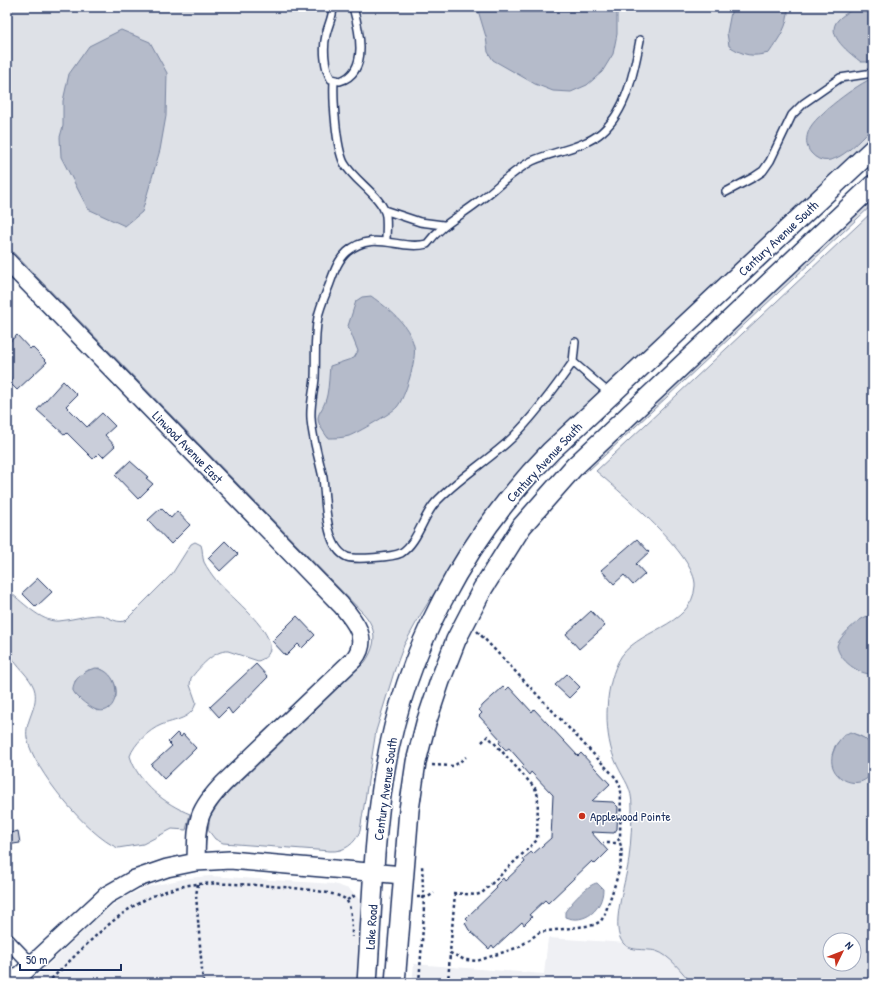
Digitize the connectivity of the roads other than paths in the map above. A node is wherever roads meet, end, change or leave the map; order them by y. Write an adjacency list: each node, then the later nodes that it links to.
1 (333, 7): 5 (lane)
2 (353, 7): 5 (lane)
3 (640, 40): 10 (lane)
4 (873, 73): 8 (lane)
5 (334, 81): 9 (lane)
6 (873, 149): 15 (main road, Century Avenue South)
7 (873, 185): 18 (main road, Century Avenue South)
8 (726, 192)
9 (384, 210): 10 (lane); 11 (lane)
10 (443, 225): 11 (lane)
11 (386, 241): 14 (lane)
12 (7, 261): 16 (street, Linwood Avenue East)
13 (574, 342): 14 (lane)
14 (573, 362): 15 (lane)
15 (610, 394): 17 (main road, Century Avenue South)
16 (196, 862): 17 (street); 20 (street)
17 (375, 871): 18 (street); 22 (main road, Lake Road)
18 (403, 874): 23 (main road)
19 (7, 940): 20 (street)
20 (32, 965): 21 (street)
21 (12, 983)
22 (367, 983)
23 (395, 983)

